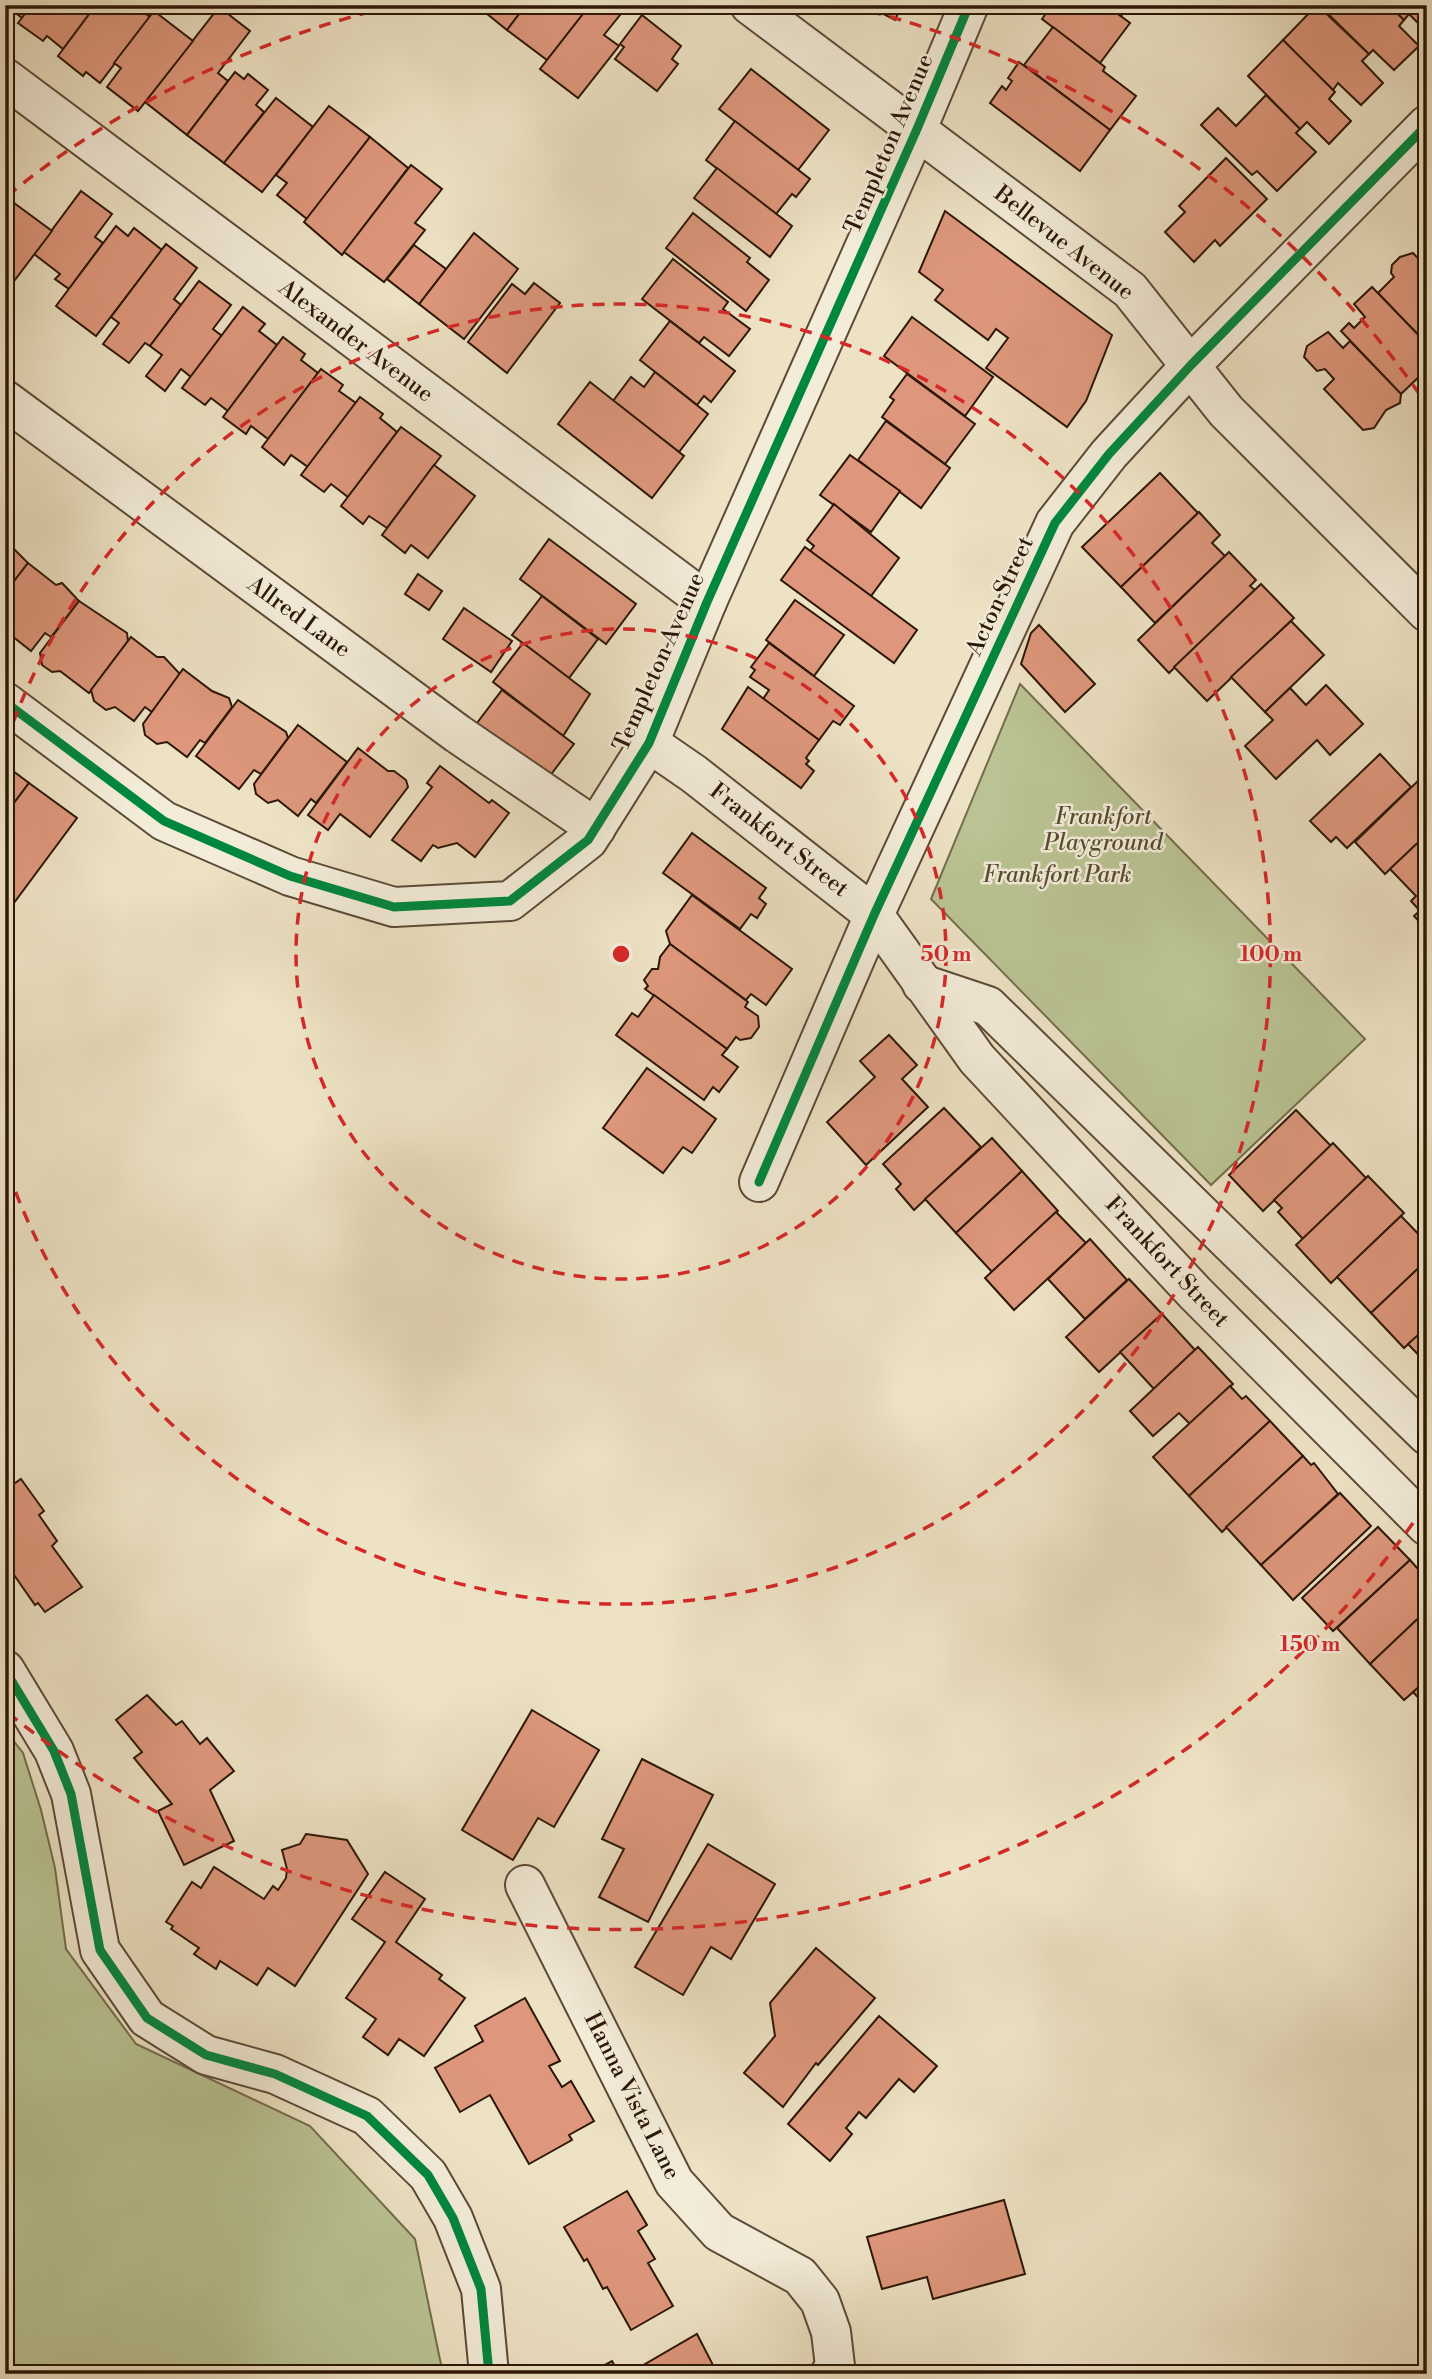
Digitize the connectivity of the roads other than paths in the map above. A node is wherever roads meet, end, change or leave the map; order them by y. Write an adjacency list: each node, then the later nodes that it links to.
1 (750, 5): 5 (street, Bellevue Avenue)
2 (969, 5): 5 (street, Templeton Avenue)
3 (5, 78): 8 (street, Alexander Avenue)
4 (1427, 125): 6 (street, Acton Street)
5 (917, 130): 6 (street, Bellevue Avenue); 8 (street, Templeton Avenue)
6 (1191, 365): 9 (street, Bellevue Avenue); 13 (street, Acton Street)
7 (5, 400): 12 (street, Allred Lane)
8 (707, 602): 11 (street, Templeton Avenue)
9 (1427, 612)
10 (5, 702): 12 (street, Templeton Avenue)
11 (649, 743): 12 (street, Templeton Avenue); 13 (street, Frankfort Street)
12 (596, 828)
13 (874, 915): 14 (street, Frankfort Street); 15 (street, Acton Street)
14 (922, 984): 16 (street); 17 (street, Frankfort Street)
15 (759, 1182)
16 (1427, 1435)
17 (1427, 1526)
18 (5, 1670): 20 (street)
19 (525, 1885): 21 (street, Hanna Vista Lane)
20 (489, 2374)
21 (830, 2374)

